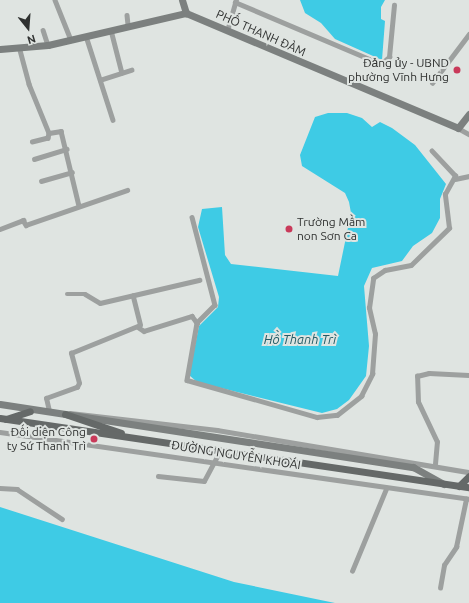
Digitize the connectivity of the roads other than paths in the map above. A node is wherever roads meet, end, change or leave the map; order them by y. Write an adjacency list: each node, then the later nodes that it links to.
1 (55, 0): 13 (street)
2 (182, 0): 5 (street)
3 (236, 1): 4 (street); 10 (street)
4 (394, 4)
5 (186, 13): 7 (street); 10 (street, PHỐ THANH ĐÀM)
6 (126, 15): 7 (street)
7 (128, 25): 9 (street)
8 (43, 30): 14 (street)
9 (111, 30): 12 (street); 18 (street)
10 (227, 31): 23 (street, PHỐ THANH ĐÀM)
11 (469, 34): 20 (street)
12 (86, 36): 13 (street); 19 (street)
13 (71, 40): 14 (street)
14 (48, 45): 16 (street)
15 (0, 49): 16 (street)
16 (20, 50): 24 (street)
17 (131, 70): 18 (street)
18 (122, 73): 19 (street)
19 (100, 80): 22 (street)
20 (432, 83)
21 (469, 114): 23 (street)
22 (113, 120)
23 (458, 128): 25 (street)
24 (49, 133): 26 (street); 27 (street)
25 (469, 134)
26 (32, 142)
27 (66, 149): 29 (street); 30 (street)
28 (432, 151): 32 (street)
29 (34, 159)
30 (72, 172): 33 (street); 35 (street)
31 (469, 176): 32 (street)
32 (455, 179): 41 (street)
33 (41, 181)
34 (127, 190): 35 (street)
35 (79, 206): 37 (street)
36 (192, 217): 41 (street)
37 (0, 229)
38 (199, 280): 40 (street)
39 (67, 294): 40 (street)
40 (133, 296): 42 (street)
41 (197, 322): 42 (street)
42 (138, 327): 46 (street)
43 (469, 376): 53 (street)
44 (0, 404): 45 (street, ĐƯỜNG NGUYỄN KHOÁI)
45 (30, 411): 46 (street, ĐƯỜNG NGUYỄN KHOÁI); 48 (main road)
46 (49, 411): 47 (street, ĐƯỜNG NGUYỄN KHOÁI)
47 (65, 414): 50 (main road); 54 (street, ĐƯỜNG NGUYỄN KHOÁI)
48 (2, 419): 50 (main road, ĐƯỜNG NGUYỄN KHOÁI)
49 (0, 432): 52 (street, ĐƯỜNG NGUYỄN KHOÁI)
50 (137, 438): 51 (main road, ĐƯỜNG NGUYỄN KHOÁI)
51 (220, 452): 52 (street); 58 (main road, ĐƯỜNG NGUYỄN KHOÁI)
52 (215, 462): 56 (street); 62 (street, ĐƯỜNG NGUYỄN KHOÁI)
53 (435, 464): 54 (street, ĐƯỜNG NGUYỄN KHOÁI); 55 (street, ĐƯỜNG NGUYỄN KHOÁI)
54 (412, 465): 58 (street, ĐƯỜNG NGUYỄN KHOÁI)
55 (469, 472)
56 (158, 476)
57 (469, 476): 59 (main road)
58 (444, 484): 59 (main road, ĐƯỜNG NGUYỄN KHOÁI)
59 (459, 486): 60 (main road, ĐƯỜNG NGUYỄN KHOÁI)
60 (469, 487)
61 (0, 488): 64 (street)
62 (386, 489): 63 (street, ĐƯỜNG NGUYỄN KHOÁI); 65 (street)
63 (468, 499): 66 (street)
64 (62, 520)
65 (352, 571)
66 (440, 588)

